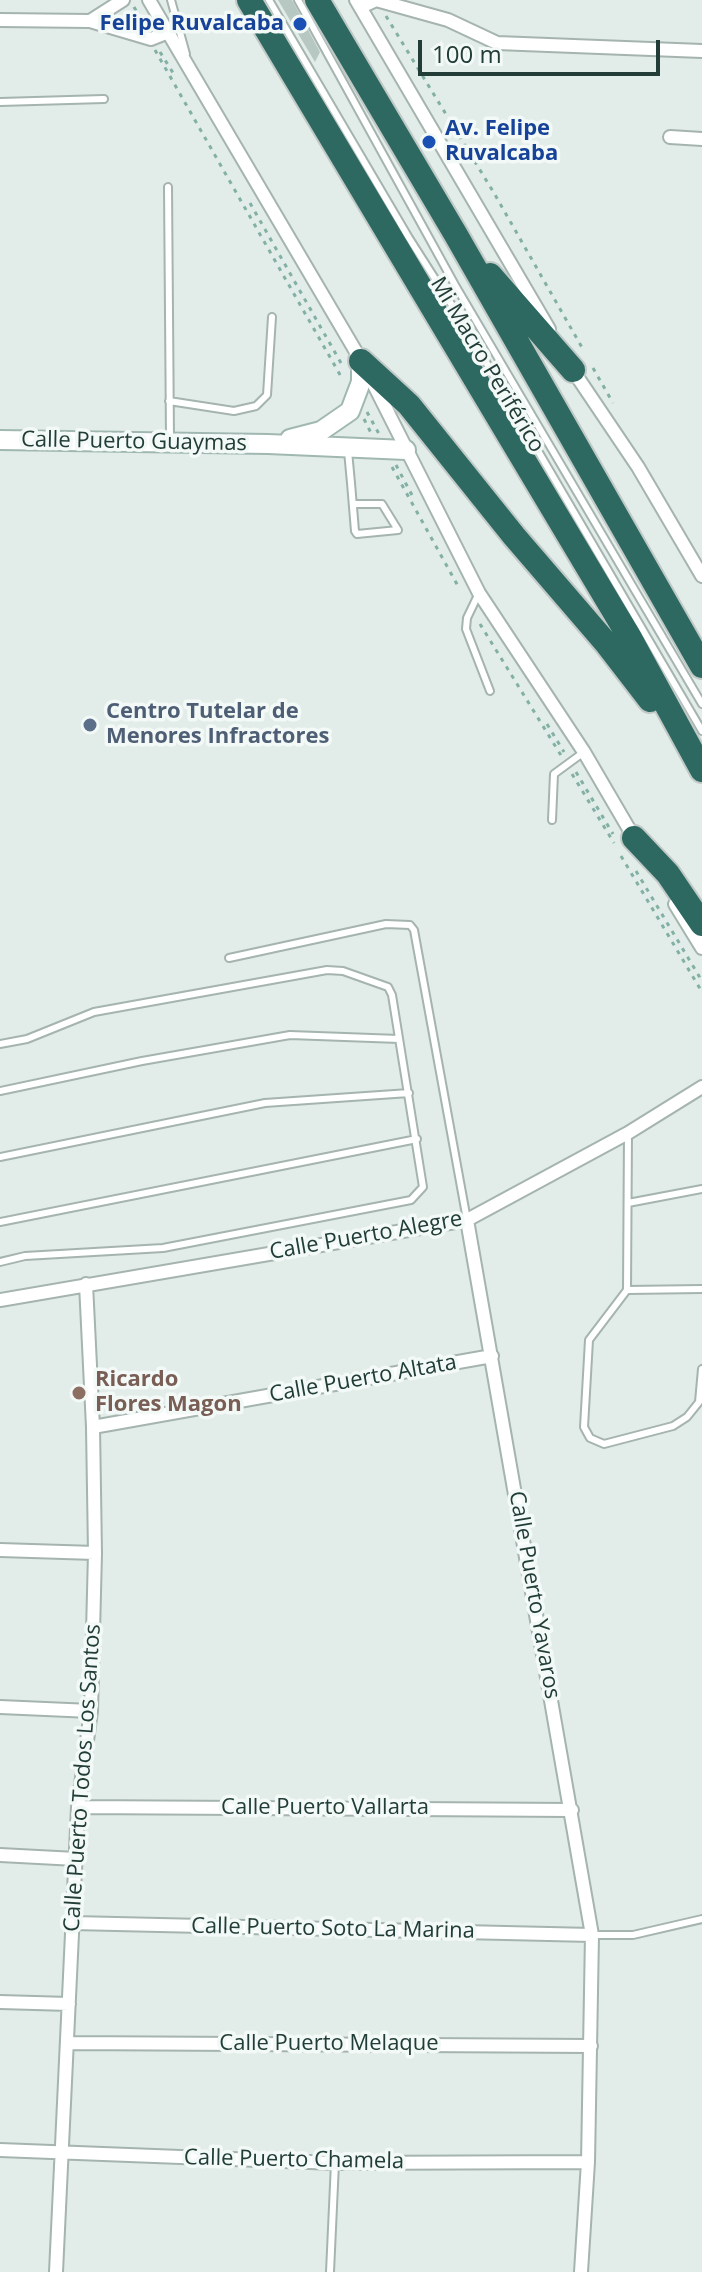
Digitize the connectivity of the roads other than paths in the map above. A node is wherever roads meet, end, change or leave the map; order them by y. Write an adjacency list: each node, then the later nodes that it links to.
1 (123, 0): 11 (street)
2 (149, 0): 12 (street)
3 (171, 0): 14 (lane)
4 (249, 0): 38 (highway)
5 (269, 0): 36 (lane, Mi Macro Periférico)
6 (298, 0): 35 (lane, Mi Macro Periférico)
7 (317, 0): 20 (highway)
8 (376, 0): 9 (street); 13 (street)
9 (360, 2): 23 (street)
10 (0, 20): 11 (street)
11 (90, 21): 12 (street)
12 (166, 33): 14 (street)
13 (702, 51)
14 (193, 77): 22 (street)
15 (104, 99): 16 (lane)
16 (0, 102)
17 (670, 137): 18 (street)
18 (702, 139)
19 (168, 187): 24 (lane)
20 (456, 235): 23 (highway); 33 (highway)
21 (272, 317): 24 (lane)
22 (361, 361): 27 (street, Calle Puerto Guaymas); 29 (street); 38 (highway)
23 (573, 370): 31 (street)
24 (169, 401): 26 (lane)
25 (0, 440): 26 (street, Calle Puerto Guaymas)
26 (170, 442): 27 (street, Calle Puerto Guaymas)
27 (268, 444): 28 (street, Calle Puerto Guaymas)
28 (348, 448): 29 (street, Calle Puerto Guaymas); 30 (lane)
29 (406, 450): 32 (street)
30 (353, 504): 30 (lane)
31 (702, 576)
32 (479, 593): 34 (lane); 37 (street)
33 (702, 666)
34 (490, 691)
35 (702, 704)
36 (702, 731)
37 (584, 752): 39 (lane); 40 (street)
38 (699, 765)
39 (552, 820)
40 (623, 846): 41 (highway); 42 (street)
41 (702, 924)
42 (702, 948)
43 (229, 958): 54 (lane, Calle Puerto Yavaros)
44 (399, 1039): 45 (lane); 47 (lane); 48 (lane)
45 (0, 1044)
46 (702, 1087): 49 (street, Calle Puerto Alegre)
47 (0, 1091)
48 (409, 1093): 50 (lane); 51 (lane)
49 (628, 1133): 53 (lane); 54 (street, Calle Puerto Alegre)
50 (417, 1139): 55 (lane); 56 (lane)
51 (0, 1157)
52 (702, 1189): 53 (lane)
53 (628, 1203): 59 (lane)
54 (467, 1220): 57 (street, Calle Puerto Alegre); 61 (street, Calle Puerto Yavaros)
55 (0, 1222)
56 (0, 1262)
57 (86, 1284): 60 (street, Calle Puerto Alegre); 63 (street, Calle Puerto Todos Los Santos)
58 (702, 1289): 59 (lane)
59 (627, 1290): 62 (lane)
60 (0, 1300)
61 (492, 1356): 63 (street, Calle Puerto Altata); 69 (street, Calle Puerto Yavaros)
62 (702, 1369)
63 (93, 1427): 65 (street, Calle Puerto Todos Los Santos)
64 (0, 1550): 65 (street)
65 (95, 1553): 67 (street, Calle Puerto Todos Los Santos)
66 (0, 1707): 67 (street)
67 (91, 1711): 68 (street, Calle Puerto Todos Los Santos)
68 (78, 1807): 69 (street, Calle Puerto Vallarta); 71 (street, Calle Puerto Todos Los Santos)
69 (572, 1810): 74 (street, Calle Puerto Yavaros)
70 (0, 1855): 71 (street)
71 (76, 1859): 73 (street, Calle Puerto Todos Los Santos)
72 (702, 1919): 74 (lane)
73 (73, 1923): 74 (street, Calle Puerto Soto La Marina); 76 (street, Calle Puerto Todos Los Santos)
74 (592, 1935): 78 (street, Calle Puerto Yavaros)
75 (0, 2002): 76 (street)
76 (69, 2004): 77 (street, Calle Puerto Todos Los Santos)
77 (67, 2043): 78 (street, Calle Puerto Melaque); 80 (street, Calle Puerto Todos Los Santos)
78 (591, 2046): 81 (street, Calle Puerto Yavaros)
79 (0, 2150): 80 (street, Calle Puerto Chamela)
80 (62, 2153): 82 (street, Calle Puerto Chamela); 83 (street, Calle Puerto Todos Los Santos)
81 (588, 2162): 82 (street, Calle Puerto Chamela); 85 (street, Calle Puerto Yavaros)
82 (335, 2163): 84 (lane)
83 (56, 2272)
84 (330, 2272)
85 (581, 2272)

